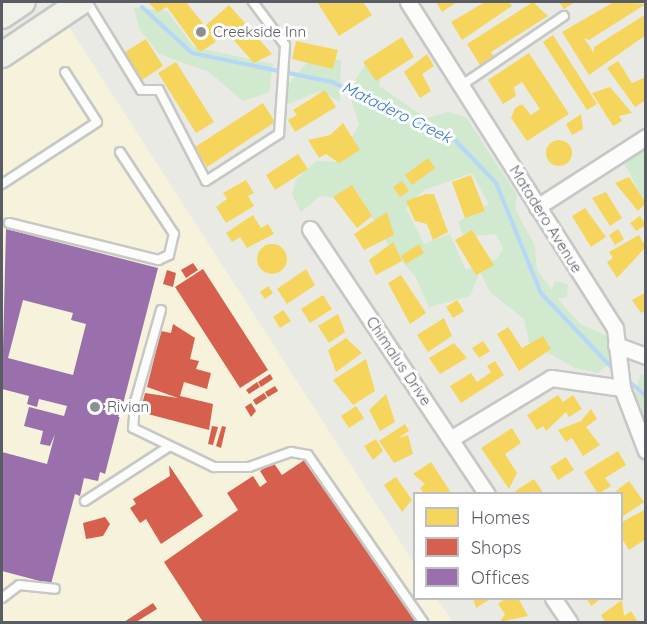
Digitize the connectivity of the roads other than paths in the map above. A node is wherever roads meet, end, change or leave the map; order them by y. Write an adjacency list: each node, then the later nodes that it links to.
1 (23, 2): 6 (main road)
2 (81, 2): 8 (main road)
3 (87, 2): 4 (lane)
4 (253, 2)
5 (408, 2): 10 (street, Matadero Avenue)
6 (2, 16)
7 (564, 16): 10 (lane)
8 (2, 55)
9 (65, 72): 13 (lane)
10 (462, 85): 14 (street, Matadero Avenue)
11 (645, 137): 14 (street)
12 (120, 152): 15 (lane)
13 (2, 184)
14 (537, 207): 18 (street, Matadero Avenue)
15 (9, 224)
16 (310, 229): 21 (street, Chimalus Drive)
17 (161, 310): 22 (lane)
18 (616, 345): 19 (street); 20 (street, Matadero Avenue)
19 (645, 356)
20 (621, 385): 21 (street); 23 (street, Matadero Avenue)
21 (452, 438): 24 (street, Chimalus Drive)
22 (168, 447): 25 (lane); 29 (lane)
23 (645, 451)
24 (486, 492)
25 (85, 501)
26 (55, 590): 27 (lane)
27 (2, 598)
28 (555, 600): 30 (street)
29 (423, 622)
30 (569, 622)

